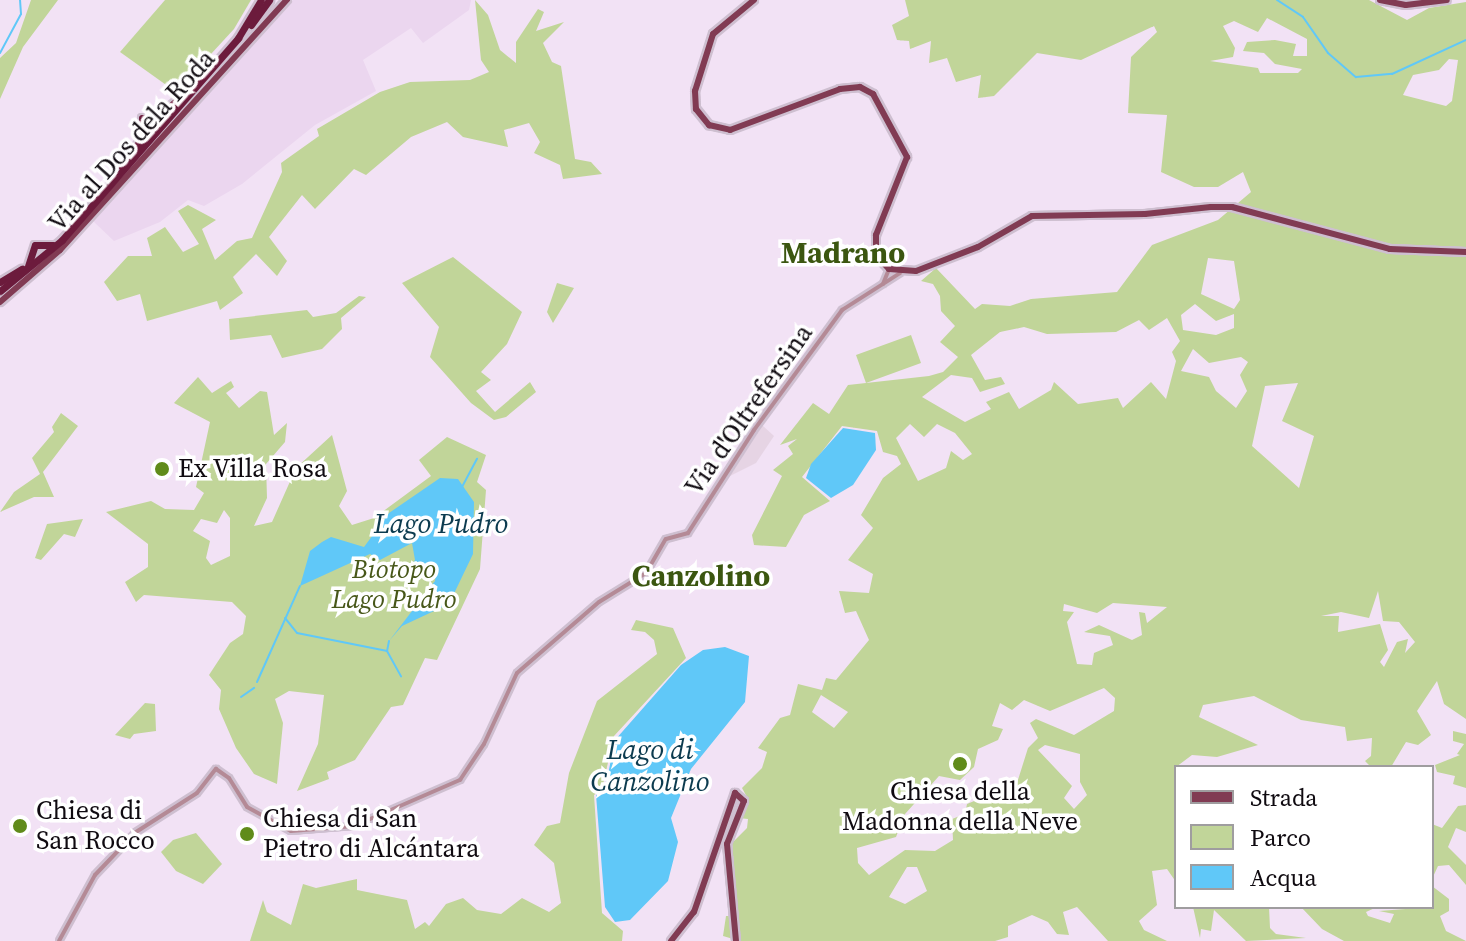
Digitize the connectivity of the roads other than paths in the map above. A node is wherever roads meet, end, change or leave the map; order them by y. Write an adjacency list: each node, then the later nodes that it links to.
1 (260, 0): 7 (highway); 8 (highway)
2 (269, 0): 7 (highway)
3 (287, 0): 17 (main road, Via al Dos dela Roda)
4 (754, 0): 12 (main road)
5 (1380, 0): 6 (main road)
6 (1447, 0)
7 (238, 38): 16 (highway)
8 (191, 88): 9 (highway); 9 (highway)
9 (122, 167): 11 (highway)
10 (1466, 252): 13 (main road)
11 (28, 266): 14 (highway); 16 (highway)
12 (889, 269): 13 (main road); 15 (street)
13 (900, 273): 15 (street)
14 (0, 282)
15 (883, 284): 18 (street, Via d'Oltrefersina)
16 (0, 290)
17 (0, 302)
18 (59, 941)
19 (671, 941): 20 (main road)
20 (736, 941)

